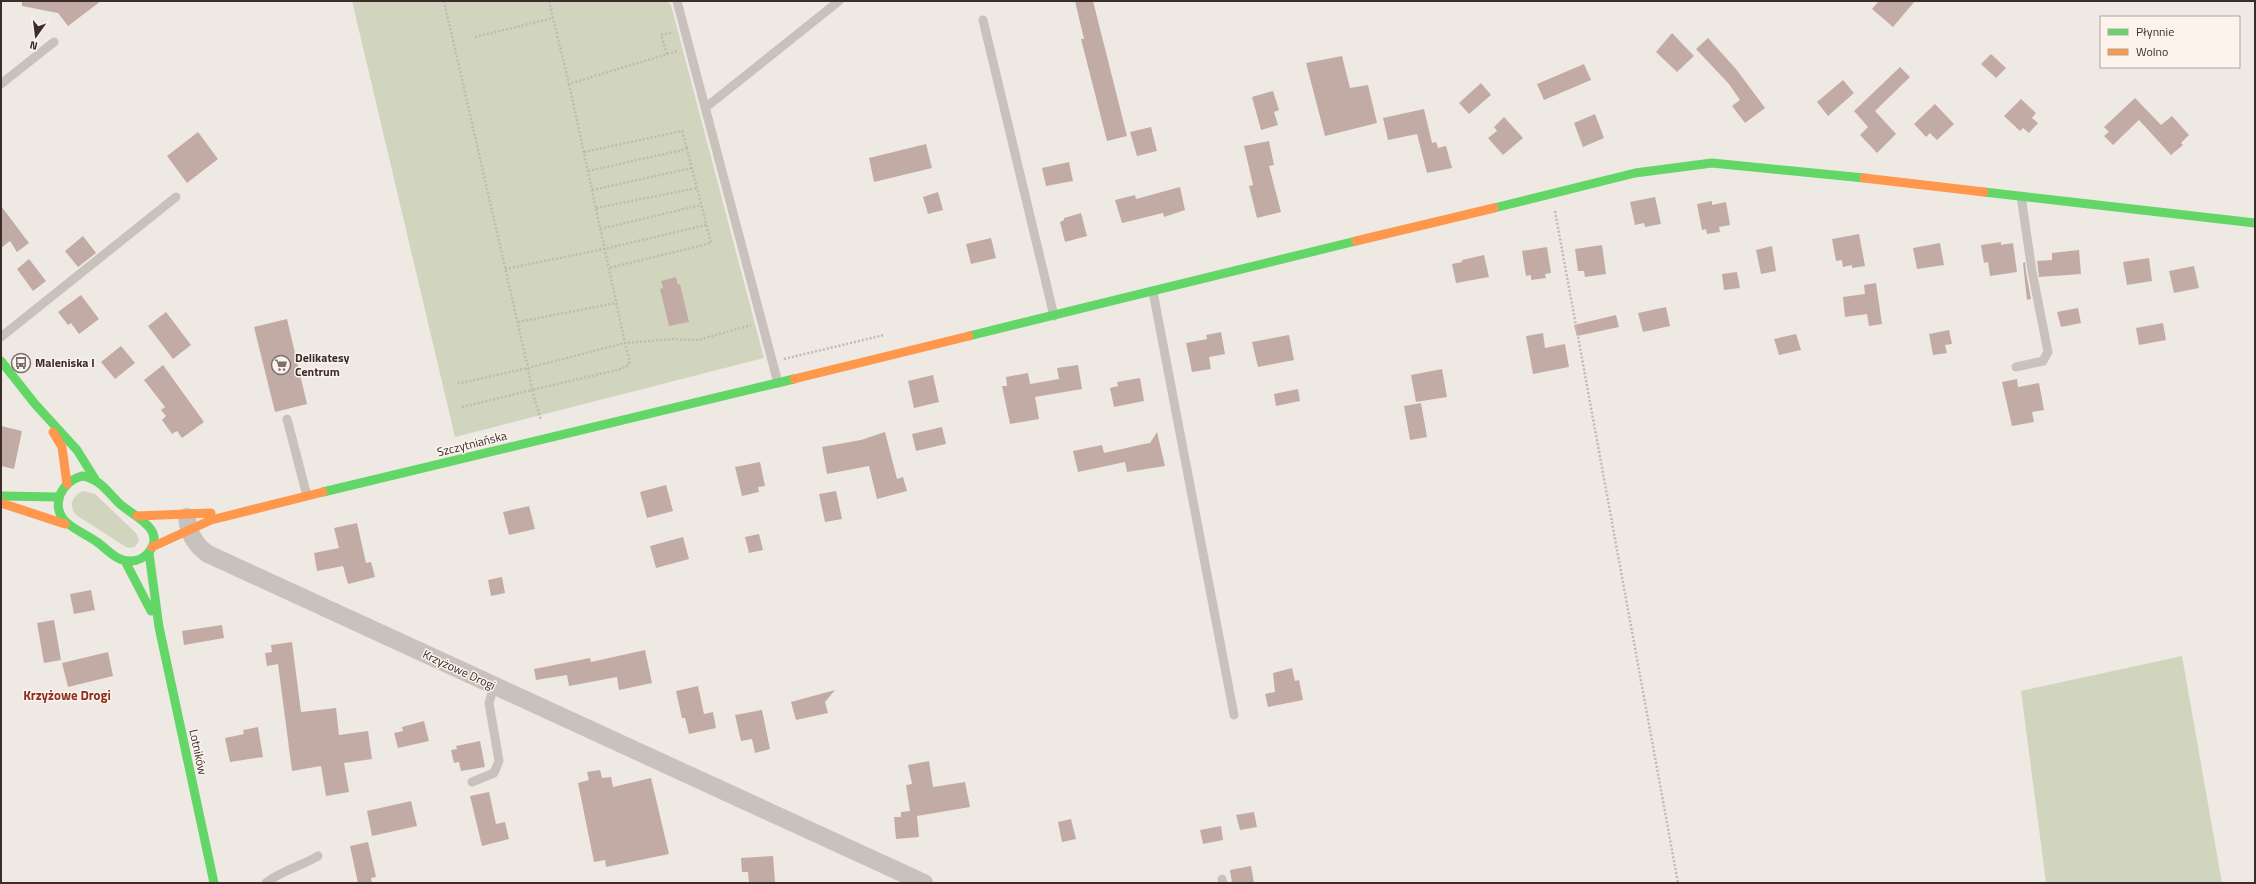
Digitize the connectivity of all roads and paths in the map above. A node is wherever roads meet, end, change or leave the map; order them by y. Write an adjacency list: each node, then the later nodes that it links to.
1 (444, 1): 31 (path)
2 (549, 1): 5 (path)
3 (677, 1): 10 (lane)
4 (839, 1): 14 (lane)
5 (553, 18): 8 (path); 13 (path)
6 (983, 20): 34 (lane)
7 (673, 26): 11 (path)
8 (475, 37)
9 (54, 42): 12 (lane)
10 (689, 47): 11 (path); 14 (lane)
11 (667, 54): 13 (path)
12 (1, 84)
13 (569, 84): 16 (path)
14 (705, 108): 36 (lane)
15 (687, 149): 16 (path); 17 (path); 18 (path)
16 (584, 152): 18 (path)
17 (692, 168): 19 (path); 20 (path)
18 (588, 171): 20 (path)
19 (697, 188): 23 (path); 24 (path)
20 (592, 190): 24 (path)
21 (2021, 196): 26 (street, Szczytniańska); 32 (street, Szczytniańska); 42 (lane)
22 (176, 198): 38 (lane)
23 (701, 205): 27 (path); 28 (path)
24 (596, 208): 28 (path)
25 (1557, 219): 71 (path)
26 (2255, 223)
27 (706, 225): 29 (path); 30 (path)
28 (600, 229): 29 (path)
29 (604, 249): 30 (path); 31 (path)
30 (609, 268): 33 (path)
31 (505, 269): 35 (path)
32 (1153, 292): 34 (street, Szczytniańska); 65 (lane)
33 (616, 303): 35 (path); 39 (path)
34 (1054, 316): 44 (street, Szczytniańska)
35 (518, 322): 43 (path)
36 (762, 322): 39 (path); 41 (lane)
37 (890, 334): 41 (path)
38 (1, 337)
39 (625, 343): 43 (path); 46 (path)
40 (1, 361): 47 (street)
41 (772, 362): 44 (lane)
42 (2016, 367)
43 (528, 368): 45 (path); 46 (path)
44 (778, 383): 50 (street, Szczytniańska)
45 (456, 384)
46 (532, 390): 48 (path); 50 (path)
47 (35, 404): 51 (street, Lotników); 52 (street)
48 (462, 407)
49 (287, 420): 54 (lane)
50 (545, 438): 54 (street, Szczytniańska)
51 (95, 479): 52 (street); 58 (street, Lotników)
52 (67, 484): 55 (street)
53 (1, 496): 55 (street)
54 (307, 496): 57 (street, Szczytniańska)
55 (59, 497): 60 (street)
56 (1, 503): 60 (street)
57 (250, 509): 59 (street, Szczytniańska); 59 (street, Szczytniańska)
58 (137, 516): 59 (street, Szczytniańska); 61 (street, Lotników)
59 (187, 522): 61 (street, Szczytniańska); 64 (street, Krzyżowe Drogi)
60 (65, 524): 62 (street)
61 (150, 550): 62 (street, Szczytniańska); 63 (street, Lotników)
62 (125, 561): 63 (street, Lotników)
63 (159, 627): 68 (street, Lotników)
64 (494, 686): 66 (lane); 70 (street, Krzyżowe Drogi)
65 (1234, 715)
66 (472, 782)
67 (318, 856): 69 (lane)
68 (214, 883)
69 (266, 883)
70 (924, 883)
71 (1678, 883)

